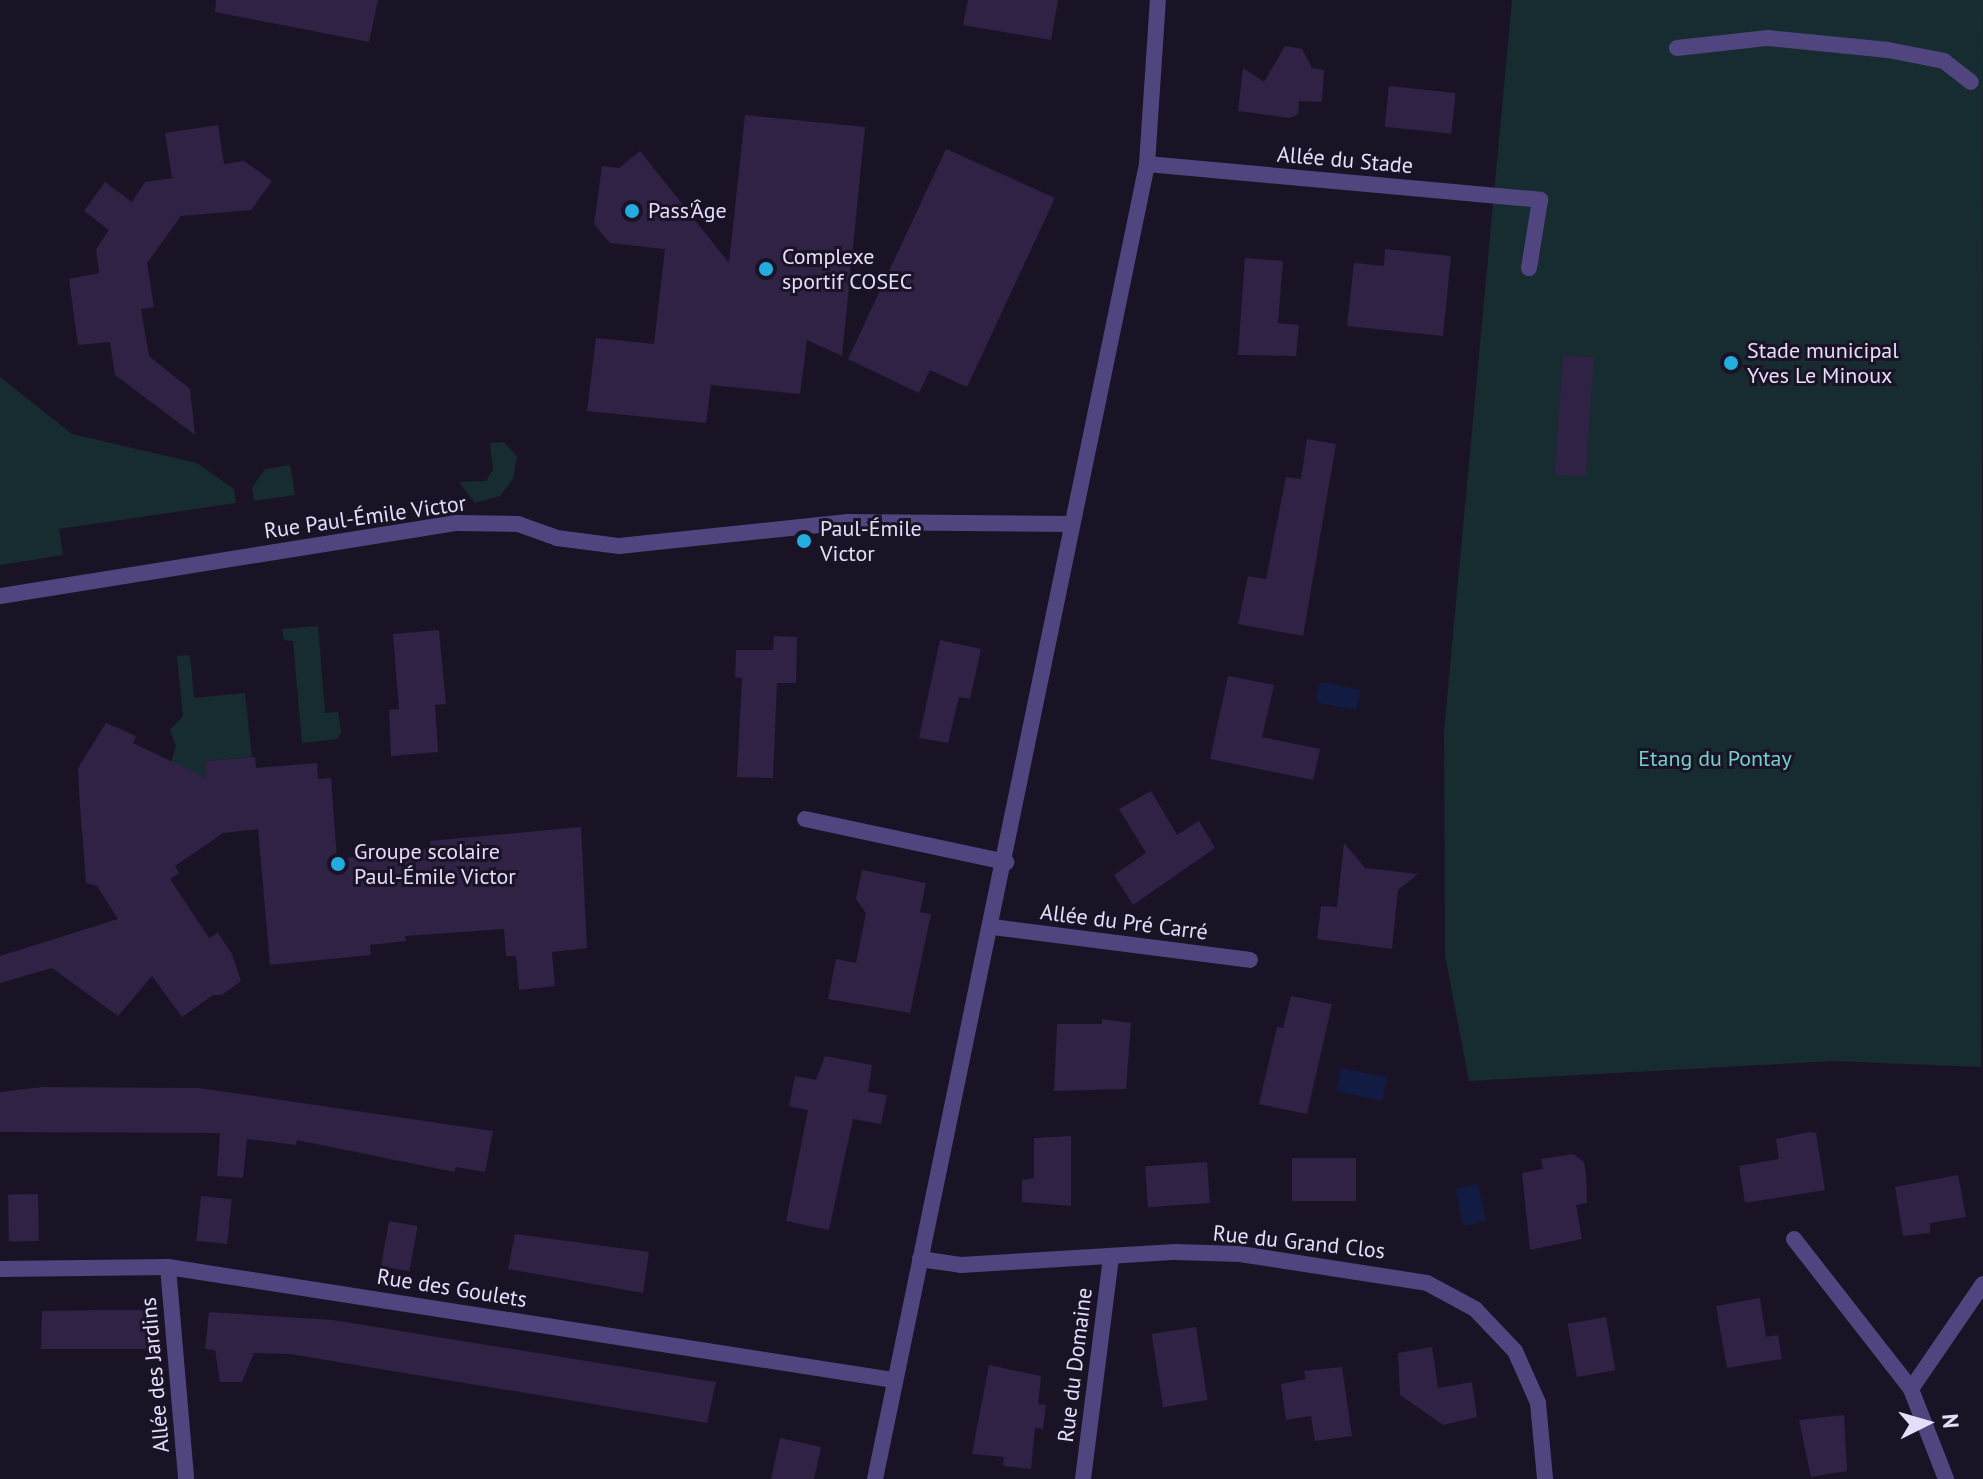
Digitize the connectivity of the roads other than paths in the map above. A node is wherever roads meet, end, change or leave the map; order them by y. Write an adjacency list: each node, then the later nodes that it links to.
1 (1158, 0): 4 (street)
2 (1677, 48): 3 (street)
3 (1971, 82)
4 (1147, 164): 5 (street, Allée du Stade); 6 (street)
5 (1529, 268)
6 (1072, 524): 7 (street, Rue Paul-Émile Victor); 9 (street)
7 (0, 596)
8 (805, 819): 9 (street)
9 (1006, 862): 10 (street)
10 (993, 927): 11 (street, Allée du Pré Carré); 14 (street)
11 (1250, 960)
12 (1794, 1239): 19 (street)
13 (1111, 1256): 14 (street, Rue du Grand Clos); 22 (street, Rue du Domaine); 23 (street, Rue du Grand Clos)
14 (920, 1259): 18 (street)
15 (168, 1267): 16 (street, Rue des Goulets); 18 (street, Rue des Goulets); 20 (street, Allée des Jardins)
16 (0, 1269)
17 (1983, 1284): 19 (street)
18 (894, 1380): 21 (street)
19 (1911, 1389): 24 (street)
20 (186, 1479)
21 (875, 1479)
22 (1083, 1479)
23 (1545, 1479)
24 (1946, 1479)

